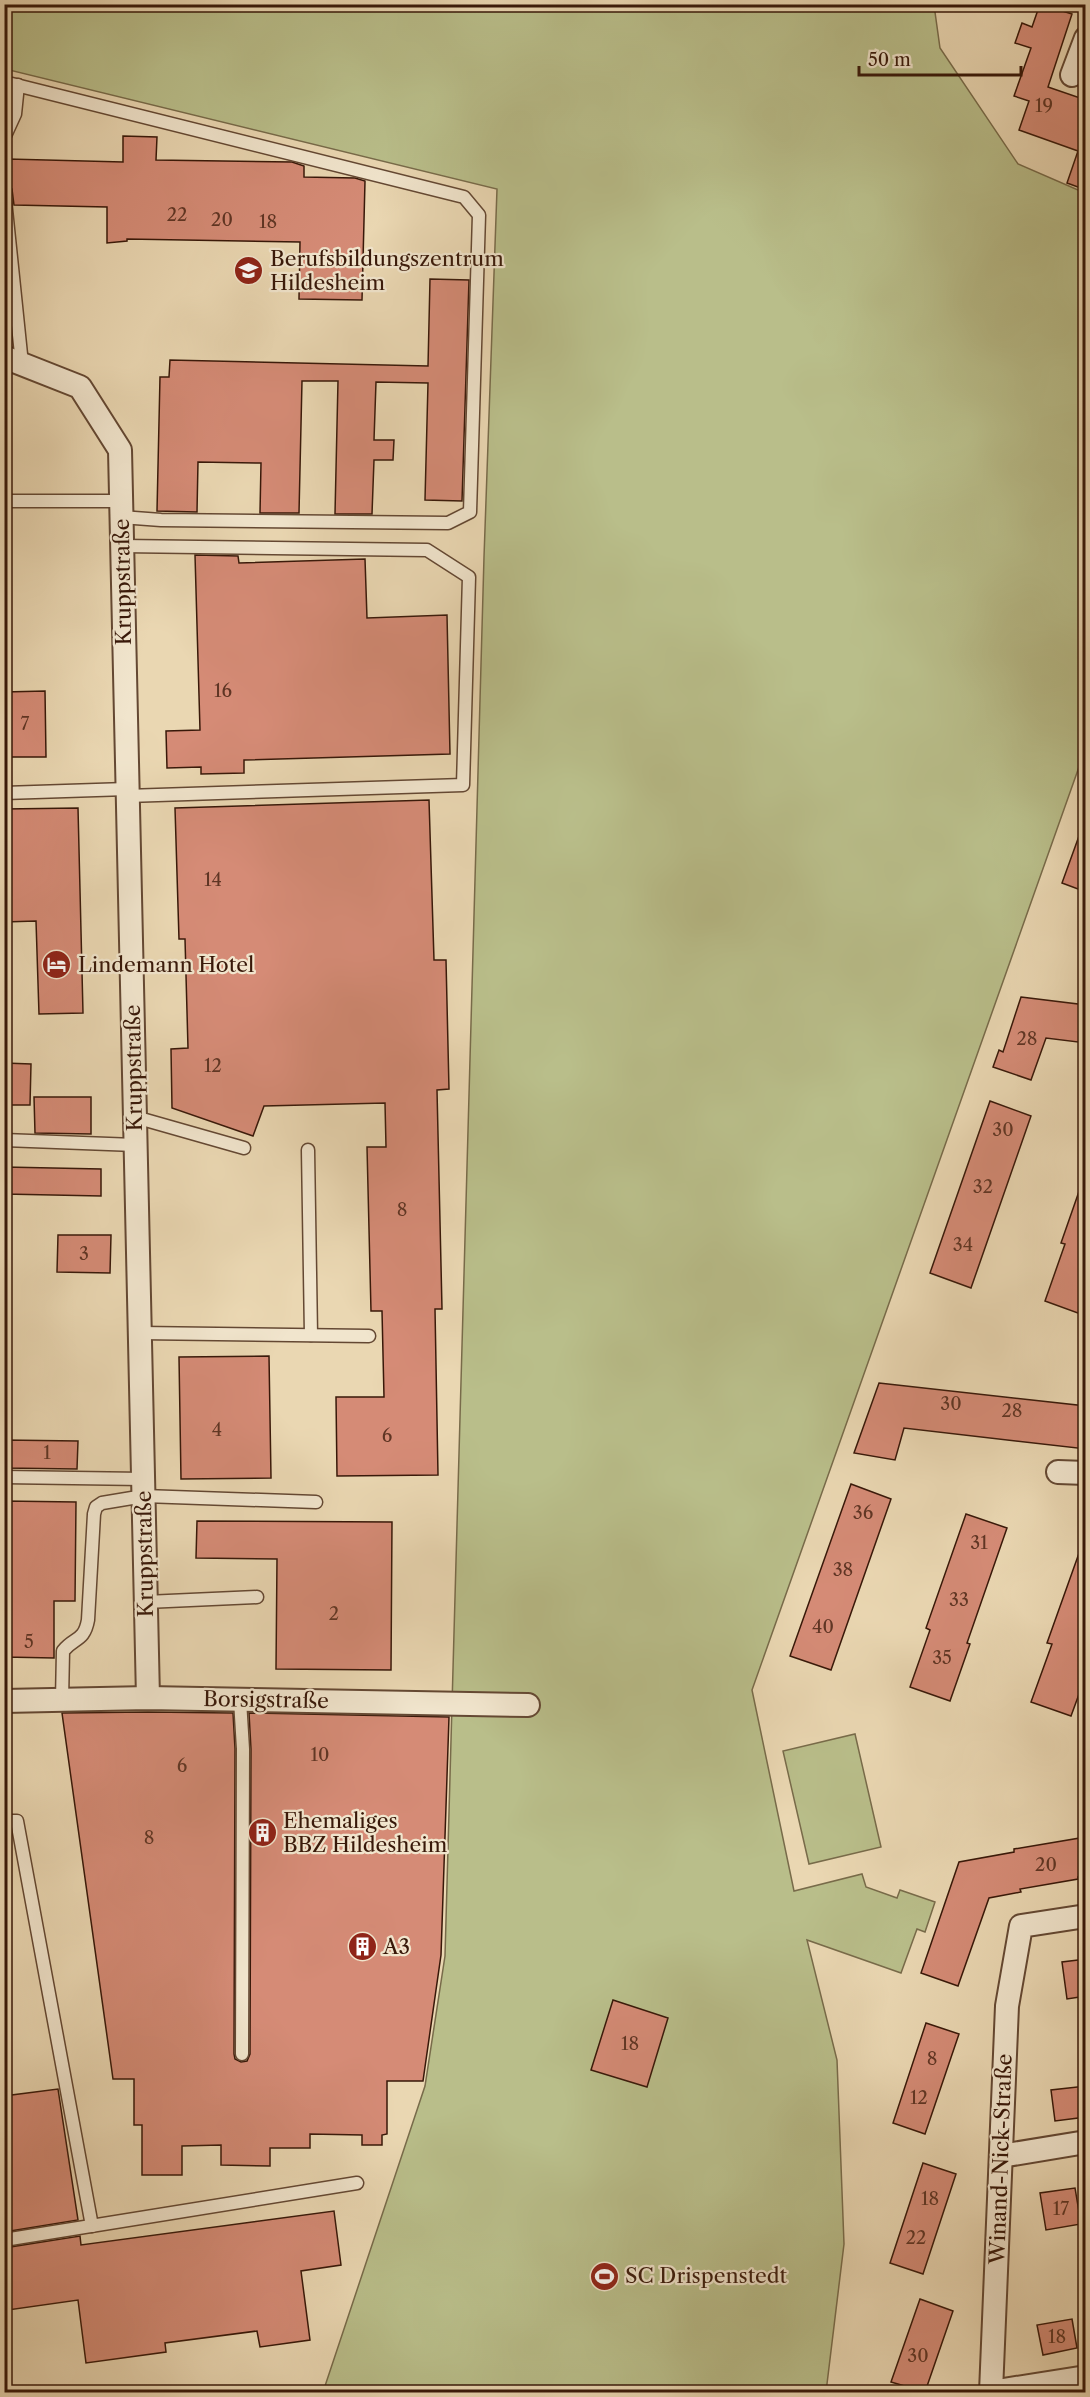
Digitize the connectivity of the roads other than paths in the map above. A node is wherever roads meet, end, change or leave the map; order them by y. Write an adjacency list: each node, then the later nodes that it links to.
1 (1086, 38): 2 (street)
2 (1072, 75)
3 (4, 82): 4 (lane)
4 (18, 85): 5 (lane); 9 (lane)
5 (4, 138)
6 (4, 190): 7 (lane)
7 (13, 361): 9 (street, Kruppstraße)
8 (4, 501): 9 (lane)
9 (121, 509): 10 (street, Kruppstraße)
10 (122, 546): 12 (street, Kruppstraße); 12 (lane)
11 (4, 793): 12 (lane)
12 (127, 793): 13 (street, Kruppstraße)
13 (135, 1117): 15 (street, Kruppstraße); 16 (lane)
14 (4, 1140): 15 (lane)
15 (135, 1145): 18 (street, Kruppstraße)
16 (243, 1148)
17 (308, 1150): 19 (lane)
18 (140, 1333): 19 (lane); 24 (street, Kruppstraße)
19 (311, 1335): 20 (lane)
20 (369, 1336)
21 (1058, 1472): 22 (street)
22 (1086, 1473)
23 (4, 1477): 24 (lane)
24 (143, 1488): 25 (lane); 27 (street, Kruppstraße); 29 (lane)
25 (316, 1502)
26 (257, 1597): 27 (lane)
27 (146, 1602): 28 (street, Kruppstraße)
28 (148, 1698): 29 (street, Borsigstraße); 30 (street, Borsigstraße)
29 (62, 1700): 31 (street, Borsigstraße)
30 (240, 1700): 32 (street, Borsigstraße); 35 (lane)
31 (4, 1701)
32 (528, 1705)
33 (4, 1821): 39 (lane)
34 (1086, 1916): 37 (street, Winand-Nick-Straße)
35 (242, 2054)
36 (1086, 2142): 37 (street)
37 (1001, 2156): 42 (street, Winand-Nick-Straße)
38 (357, 2183): 39 (lane)
39 (92, 2226): 40 (lane)
40 (4, 2240)
41 (1086, 2377): 42 (street)
42 (991, 2392)

